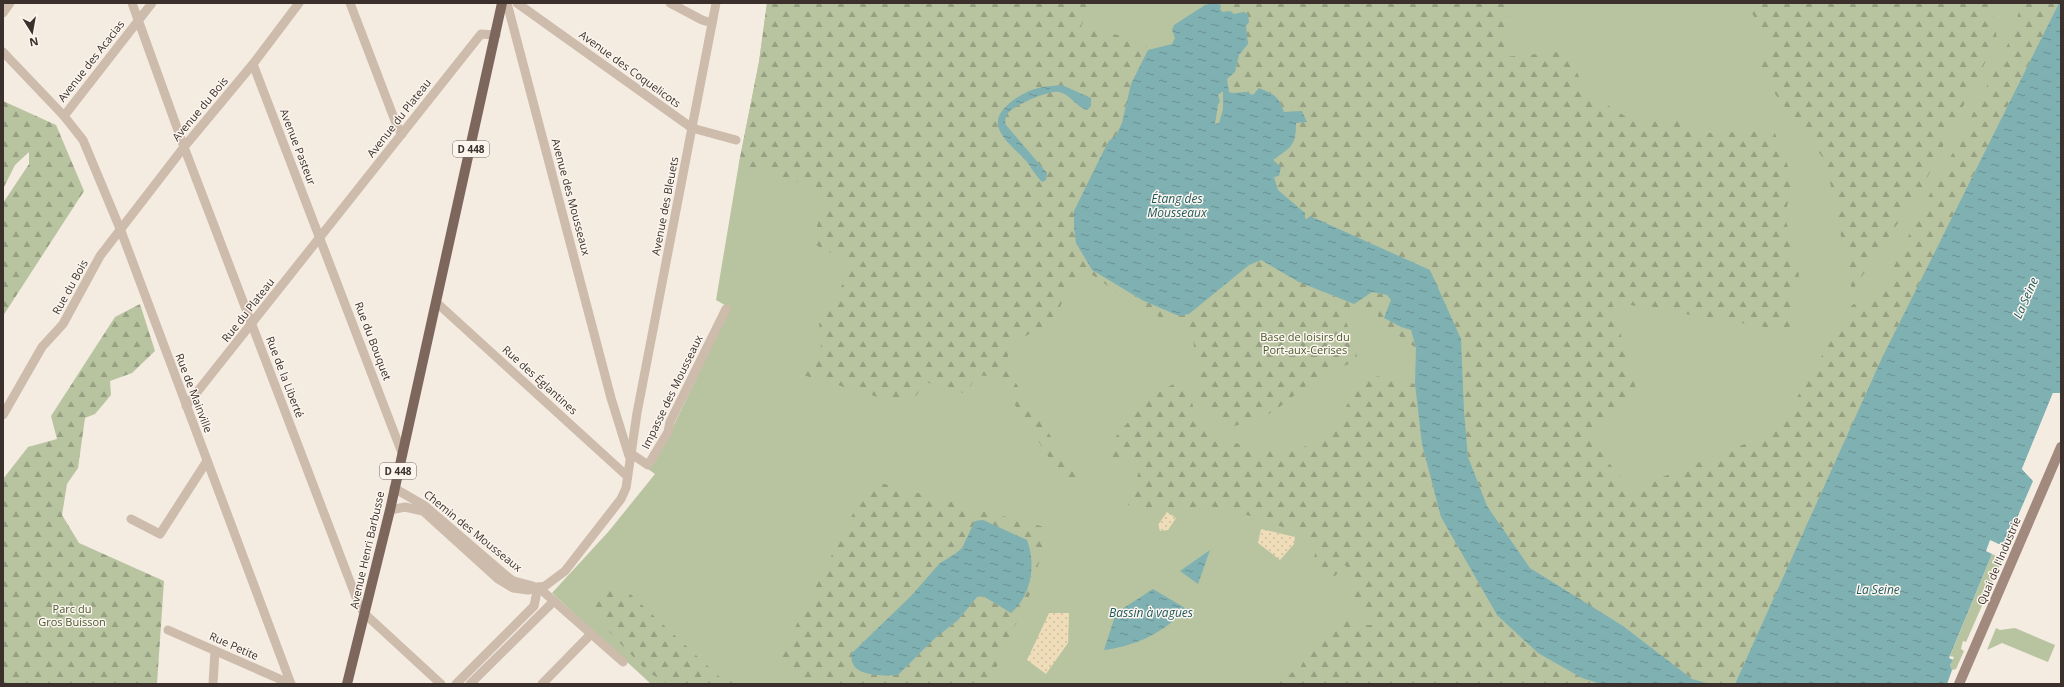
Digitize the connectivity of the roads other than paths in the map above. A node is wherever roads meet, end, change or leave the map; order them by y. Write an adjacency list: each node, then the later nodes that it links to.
1 (10, 3): 11 (street)
2 (132, 3): 12 (street, Rue de la Liberté)
3 (152, 3): 12 (street, Avenue des Acacias)
4 (299, 3): 16 (street, Avenue du Bois)
5 (350, 3): 19 (street)
6 (502, 3): 14 (main road, D 448)
7 (507, 3): 32 (street, Avenue des Mousseaux)
8 (517, 3): 18 (street, Avenue des Coquelicots)
9 (670, 3): 13 (street)
10 (716, 3): 13 (street, Avenue des Bleuets)
11 (3, 13)
12 (137, 22): 17 (street, Avenue des Acacias); 21 (street, Rue de la Liberté)
13 (712, 23): 18 (street, Avenue des Bleuets)
14 (496, 35): 19 (street, Avenue du Plateau); 25 (main road, D 448)
15 (3, 52): 17 (street, Rue de Mainville)
16 (253, 64): 21 (street, Avenue du Bois); 24 (street, Avenue Pasteur)
17 (64, 116): 23 (street, Rue de Mainville)
18 (692, 128): 20 (street, Avenue des Coquelicots); 32 (street, Avenue des Bleuets)
19 (402, 134): 22 (street, Avenue du Plateau)
20 (736, 140)
21 (184, 147): 23 (street, Avenue du Bois); 27 (street, Rue de la Liberté)
22 (327, 229): 24 (street, Rue du Plateau)
23 (121, 231): 28 (street, Rue de Mainville); 29 (street, Rue du Bois)
24 (320, 239): 27 (street, Rue du Plateau); 31 (street, Rue du Bouquet)
25 (438, 299): 31 (main road, Avenue Henri Barbusse / D 448); 34 (street, Rue des Églantines)
26 (726, 309): 32 (street, Impasse des Mousseaux)
27 (252, 324): 28 (street, Rue du Plateau); 40 (street, Rue de la Liberté)
28 (186, 406): 33 (street, Rue de Mainville)
29 (3, 415)
30 (2061, 447): 54 (main road, Quai de l'Industrie)
31 (402, 453): 35 (main road, Avenue Henri Barbusse / D 448)
32 (630, 455): 34 (street, Chemin des Mousseaux)
33 (207, 461): 37 (street); 47 (street, Rue de Mainville)
34 (627, 476): 38 (street, Chemin des Mousseaux)
35 (394, 488): 36 (main road, Avenue Henri Barbusse / D 448); 38 (street, Chemin des Mousseaux)
36 (390, 510): 38 (street, Chemin des Mousseaux); 40 (main road, Avenue Henri Barbusse / D 448)
37 (132, 519)
38 (538, 587): 39 (street); 51 (street)
39 (554, 601): 42 (street); 52 (street)
40 (365, 614): 43 (main road, Avenue Henri Barbusse / D 448); 50 (street, Rue de la Liberté)
41 (168, 630): 44 (street, Rue Petite)
42 (591, 634): 45 (street); 53 (street)
43 (357, 648): 48 (main road, Avenue Henri Barbusse / D 448); 49 (main road, Avenue Henri Barbusse / D 448)
44 (215, 651): 46 (street); 47 (street, Rue Petite)
45 (623, 662)
46 (213, 684)
47 (291, 684)
48 (347, 684)
49 (354, 684)
50 (441, 684)
51 (456, 684)
52 (470, 684)
53 (542, 684)
54 (1959, 684)

